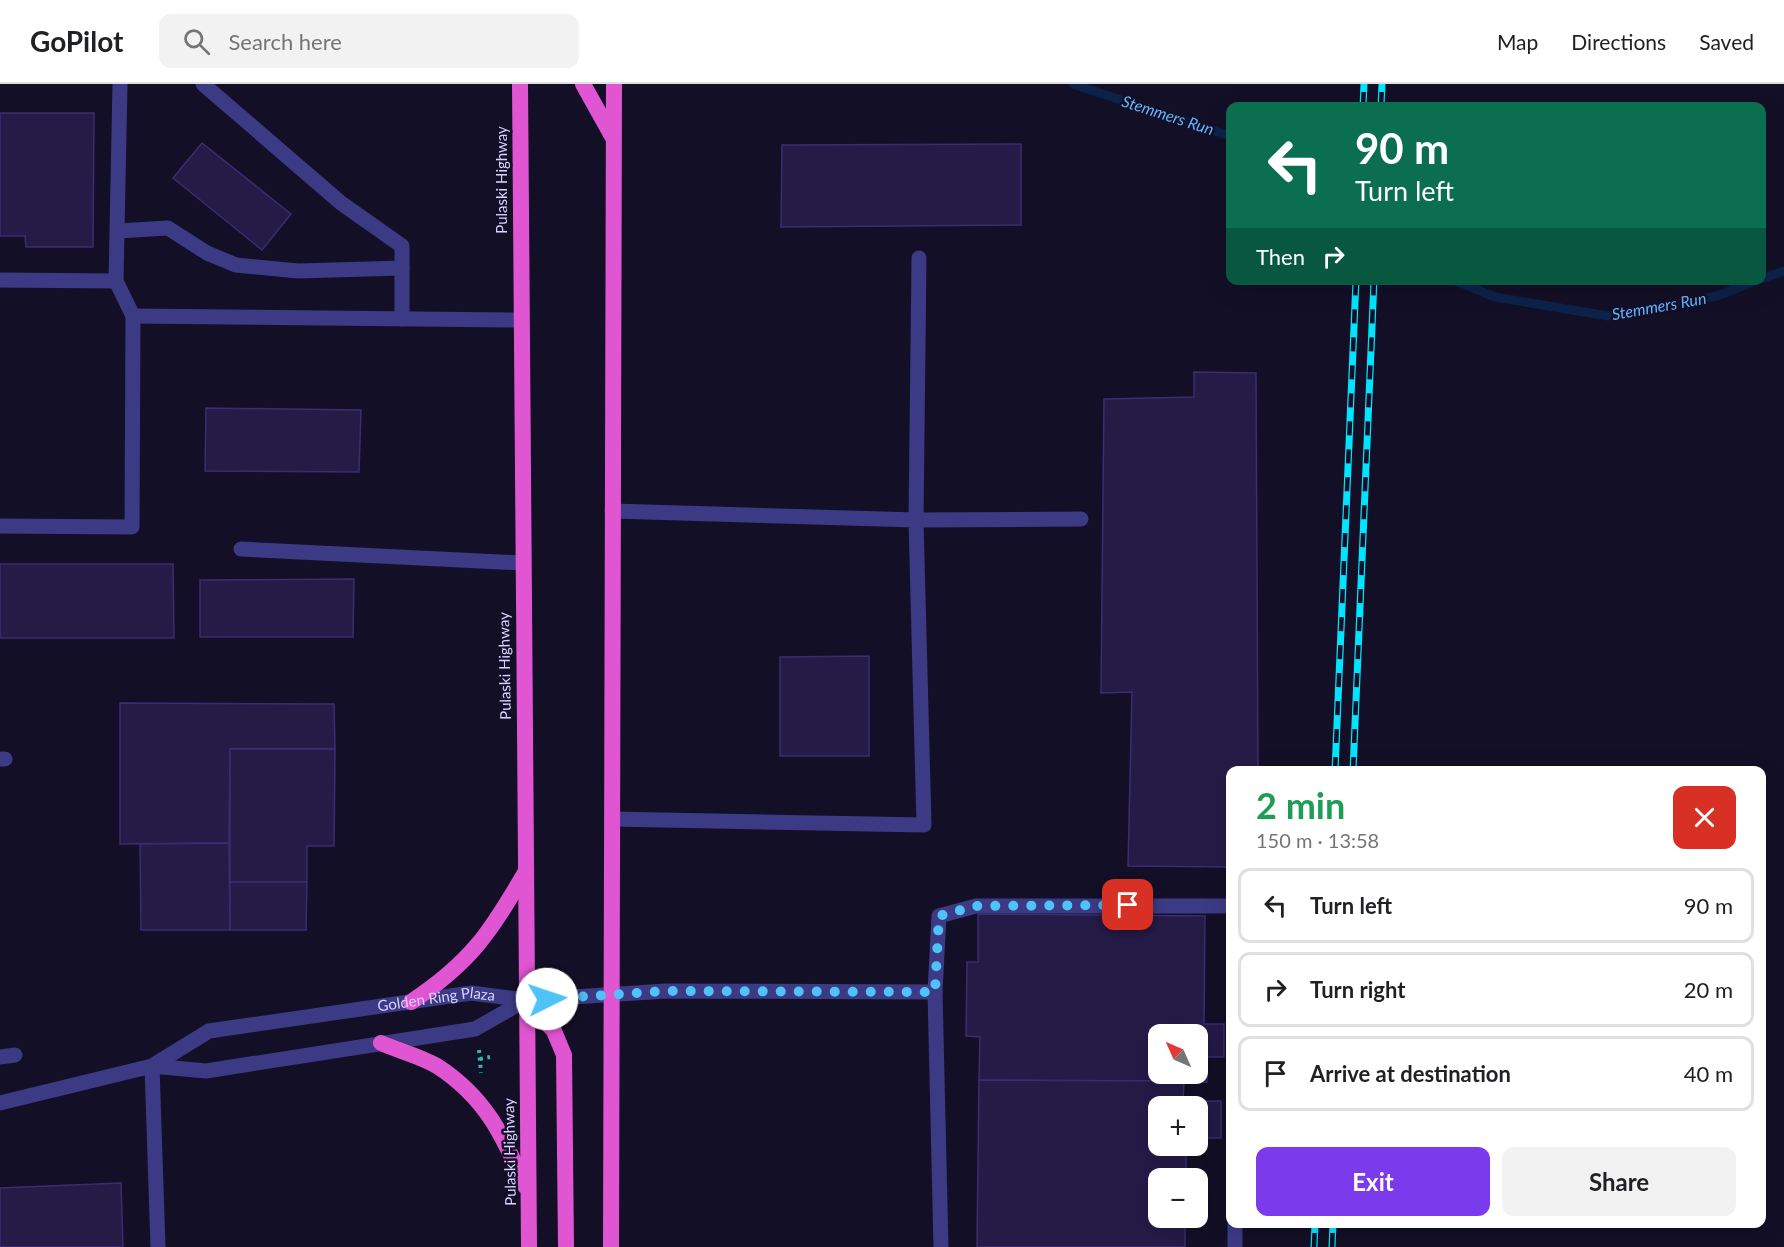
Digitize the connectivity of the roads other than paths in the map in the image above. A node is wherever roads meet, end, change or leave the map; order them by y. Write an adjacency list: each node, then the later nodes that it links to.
1 (120, 84): 7 (street)
2 (203, 84): 9 (street)
3 (520, 84): 14 (highway, Pulaski Highway)
4 (583, 84): 6 (highway)
5 (614, 84): 6 (highway)
6 (613, 137): 15 (highway)
7 (118, 231): 9 (street); 11 (street)
8 (919, 258): 17 (street)
9 (402, 268): 13 (street)
10 (0, 280): 11 (street)
11 (116, 281): 12 (street)
12 (133, 316): 13 (street); 18 (street)
13 (402, 319): 14 (street)
14 (520, 320): 20 (highway, Pulaski Highway)
15 (612, 511): 17 (street); 21 (highway)
16 (1082, 519): 17 (street)
17 (916, 520): 21 (street)
18 (0, 526)
19 (240, 549): 20 (street)
20 (522, 563): 22 (highway, Pulaski Highway)
21 (612, 819): 25 (highway)
22 (526, 871): 26 (highway, Pulaski Highway); 27 (highway)
23 (1226, 906): 24 (street)
24 (935, 992): 25 (street); 37 (street)
25 (611, 995): 26 (street); 36 (highway)
26 (526, 1000): 27 (street, Golden Ring Plaza); 28 (street, Golden Ring Plaza); 31 (highway, Pulaski Highway); 35 (highway)
27 (411, 1002): 29 (street, Golden Ring Plaza)
28 (381, 1043): 29 (street, Golden Ring Plaza); 31 (highway)
29 (152, 1066): 30 (street, Golden Ring Plaza); 33 (street)
30 (0, 1103)
31 (528, 1194): 34 (highway, Pulaski Highway)
32 (1235, 1228): 38 (street)
33 (158, 1247)
34 (529, 1247)
35 (566, 1247)
36 (611, 1247)
37 (941, 1247)
38 (1235, 1247)

